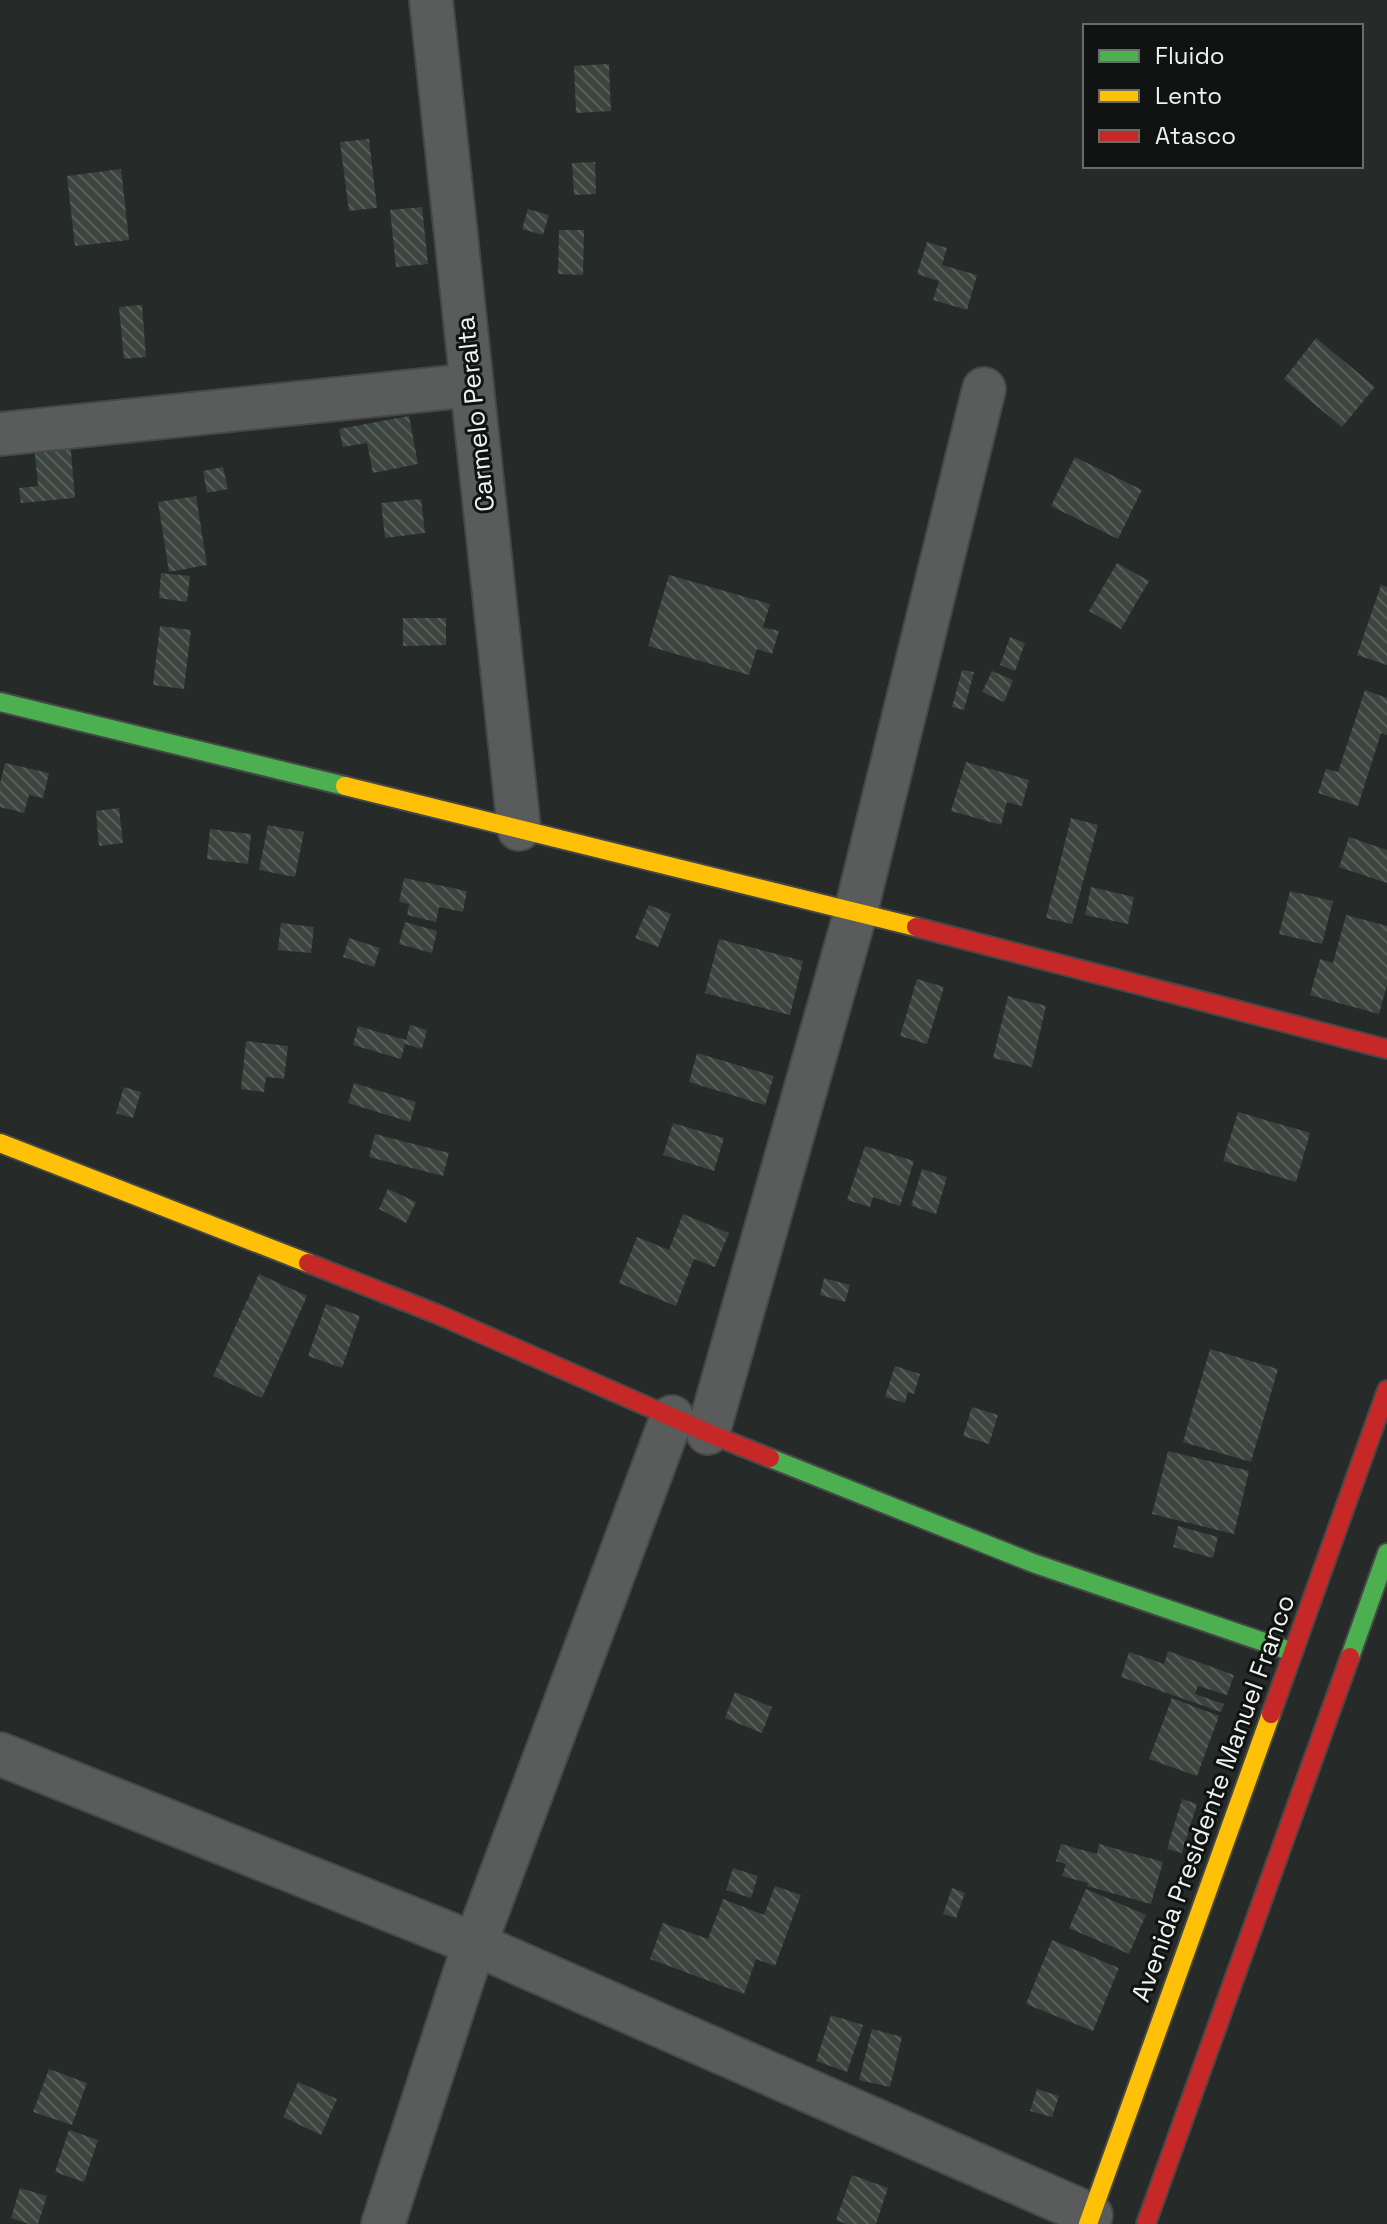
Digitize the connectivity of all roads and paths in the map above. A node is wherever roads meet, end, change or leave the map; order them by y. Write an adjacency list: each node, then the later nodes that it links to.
1 (431, 0): 2 (street, Carmelo Peralta)
2 (472, 385): 4 (street); 6 (street, Carmelo Peralta)
3 (984, 389): 7 (street)
4 (0, 434)
5 (0, 702): 6 (street)
6 (519, 829): 7 (street)
7 (856, 911): 8 (street); 11 (street)
8 (1387, 1049)
9 (0, 1143): 11 (street)
10 (1387, 1390): 13 (street, Avenida Presidente Manuel Franco)
11 (690, 1425): 13 (street); 15 (street)
12 (1387, 1553): 18 (street)
13 (1293, 1652): 16 (street, Avenida Presidente Manuel Franco)
14 (0, 1754): 15 (street)
15 (475, 1944): 16 (street); 17 (street)
16 (1089, 2220)
17 (383, 2224)
18 (1146, 2224)

